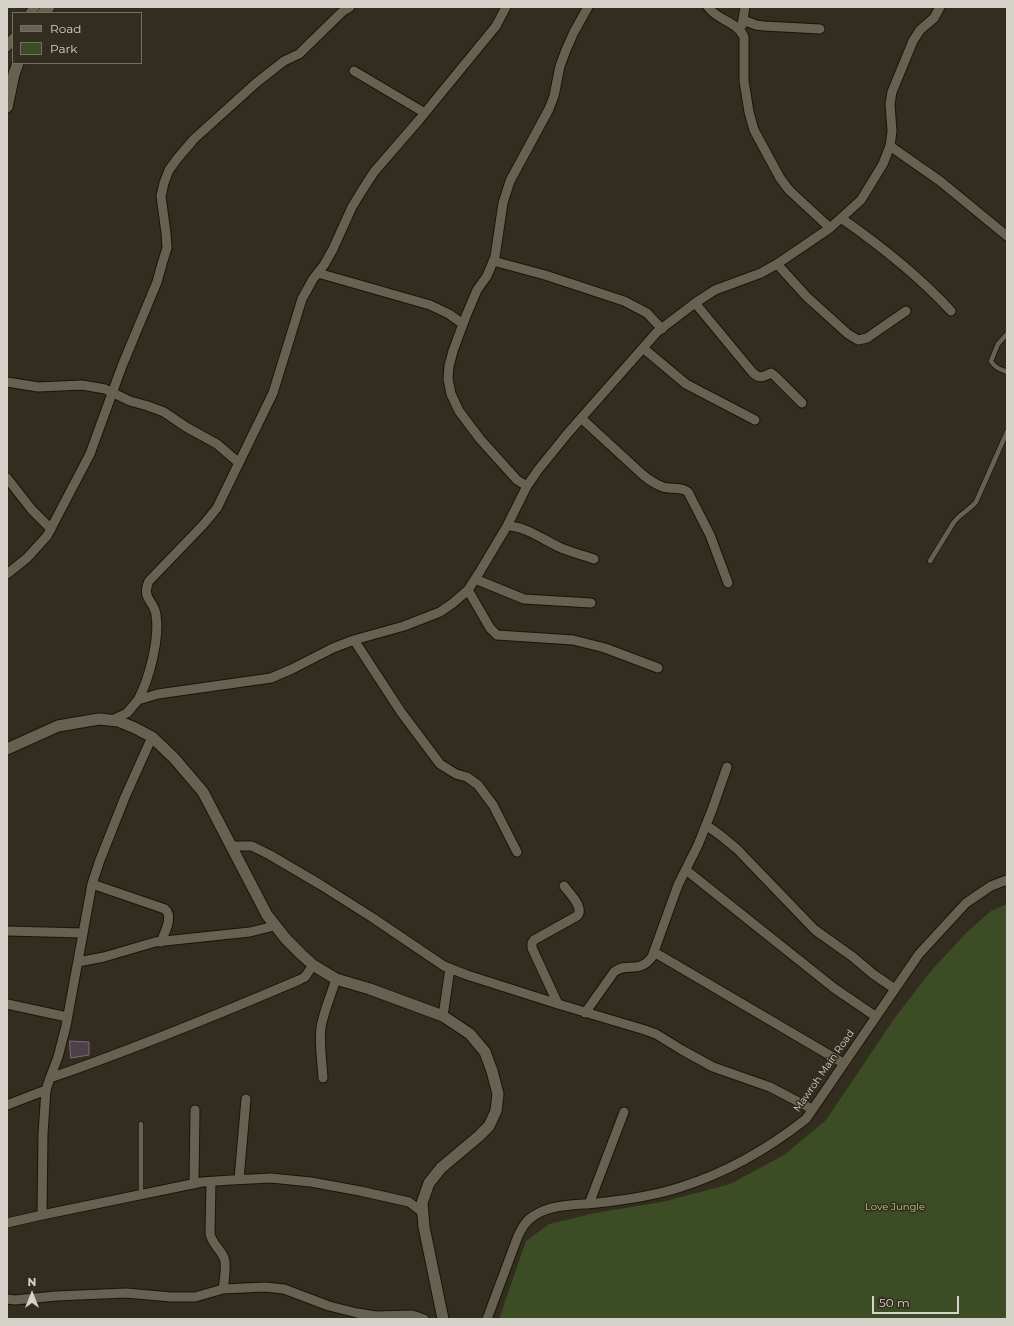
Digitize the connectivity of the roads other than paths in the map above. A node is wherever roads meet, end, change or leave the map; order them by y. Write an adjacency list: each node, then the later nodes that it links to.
1 (350, 7): 31 (street)
2 (506, 7): 14 (street)
3 (588, 7): 19 (street)
4 (708, 7): 9 (street)
5 (745, 7): 7 (street)
6 (940, 7): 15 (street)
7 (743, 20): 8 (street); 9 (street)
8 (820, 29)
9 (741, 30): 17 (street)
10 (18, 64): 12 (street)
11 (354, 71): 14 (street)
12 (8, 96): 13 (street)
13 (7, 107)
14 (425, 113): 21 (street)
15 (890, 146): 16 (street); 18 (street)
16 (841, 218): 17 (street); 24 (street)
17 (830, 228): 20 (street)
18 (1007, 236)
19 (493, 261): 25 (street); 26 (street)
20 (777, 264): 22 (street); 23 (street)
21 (318, 273): 25 (street); 36 (street)
22 (695, 303): 26 (street); 32 (street)
23 (906, 311)
24 (951, 311)
25 (463, 324): 38 (street)
26 (662, 329): 28 (street)
27 (1007, 334): 29 (lane)
28 (643, 348): 33 (street); 34 (street)
29 (1007, 372)
30 (7, 382): 31 (street)
31 (113, 392): 36 (street); 40 (street)
32 (802, 403)
33 (581, 418): 38 (street); 45 (street)
34 (755, 420)
35 (1007, 432): 42 (lane)
36 (239, 463): 50 (street)
37 (7, 478): 40 (street)
38 (527, 486): 39 (street)
39 (507, 526): 41 (street); 44 (street)
40 (51, 529): 43 (street)
41 (594, 559)
42 (930, 562)
43 (7, 574)
44 (475, 578): 46 (street); 47 (street)
45 (728, 583)
46 (468, 590): 48 (street); 49 (street)
47 (591, 604)
48 (354, 640): 50 (street); 57 (street)
49 (658, 668)
50 (138, 700): 51 (street)
51 (112, 720): 52 (street); 53 (street)
52 (152, 737): 56 (street); 60 (street)
53 (7, 749)
54 (727, 767): 55 (street)
55 (706, 825): 58 (street); 71 (street)
56 (231, 846): 62 (street); 69 (street)
57 (517, 852)
58 (686, 870): 66 (street); 76 (street)
59 (1007, 880): 71 (street, Mawroh Main Road)
60 (92, 884): 64 (street); 65 (street)
61 (564, 886): 73 (street)
62 (274, 926): 65 (street); 68 (street)
63 (7, 931): 64 (street)
64 (83, 933): 67 (street)
65 (161, 942): 67 (street)
66 (654, 952): 74 (street); 78 (street)
67 (78, 962): 77 (street)
68 (313, 965): 70 (street); 79 (street)
69 (450, 968): 73 (street); 75 (street)
70 (336, 979): 75 (street); 80 (street)
71 (895, 988): 76 (street, Mawroh Main Road)
72 (7, 1004): 77 (street)
73 (558, 1004): 74 (street)
74 (585, 1012): 84 (street)
75 (443, 1016): 93 (street)
76 (876, 1016): 78 (street, Mawroh Main Road)
77 (67, 1017): 79 (street)
78 (843, 1063): 84 (street, Mawroh Main Road)
79 (50, 1078): 81 (street)
80 (322, 1078)
81 (46, 1090): 83 (street); 94 (street)
82 (246, 1099): 88 (street)
83 (7, 1105)
84 (812, 1109): 92 (street, Mawroh Main Road)
85 (195, 1110): 90 (street)
86 (624, 1112): 92 (street)
87 (141, 1124): 91 (lane)
88 (239, 1179): 89 (street); 93 (street)
89 (211, 1182): 90 (street); 96 (street)
90 (194, 1184): 91 (street)
91 (141, 1195): 94 (street)
92 (589, 1204): 100 (street, Mawroh Main Road)
93 (422, 1212): 99 (street)
94 (42, 1215): 95 (street)
95 (7, 1223)
96 (223, 1290): 97 (street); 98 (street)
97 (7, 1299)
98 (424, 1319)
99 (443, 1319)
100 (487, 1319)

